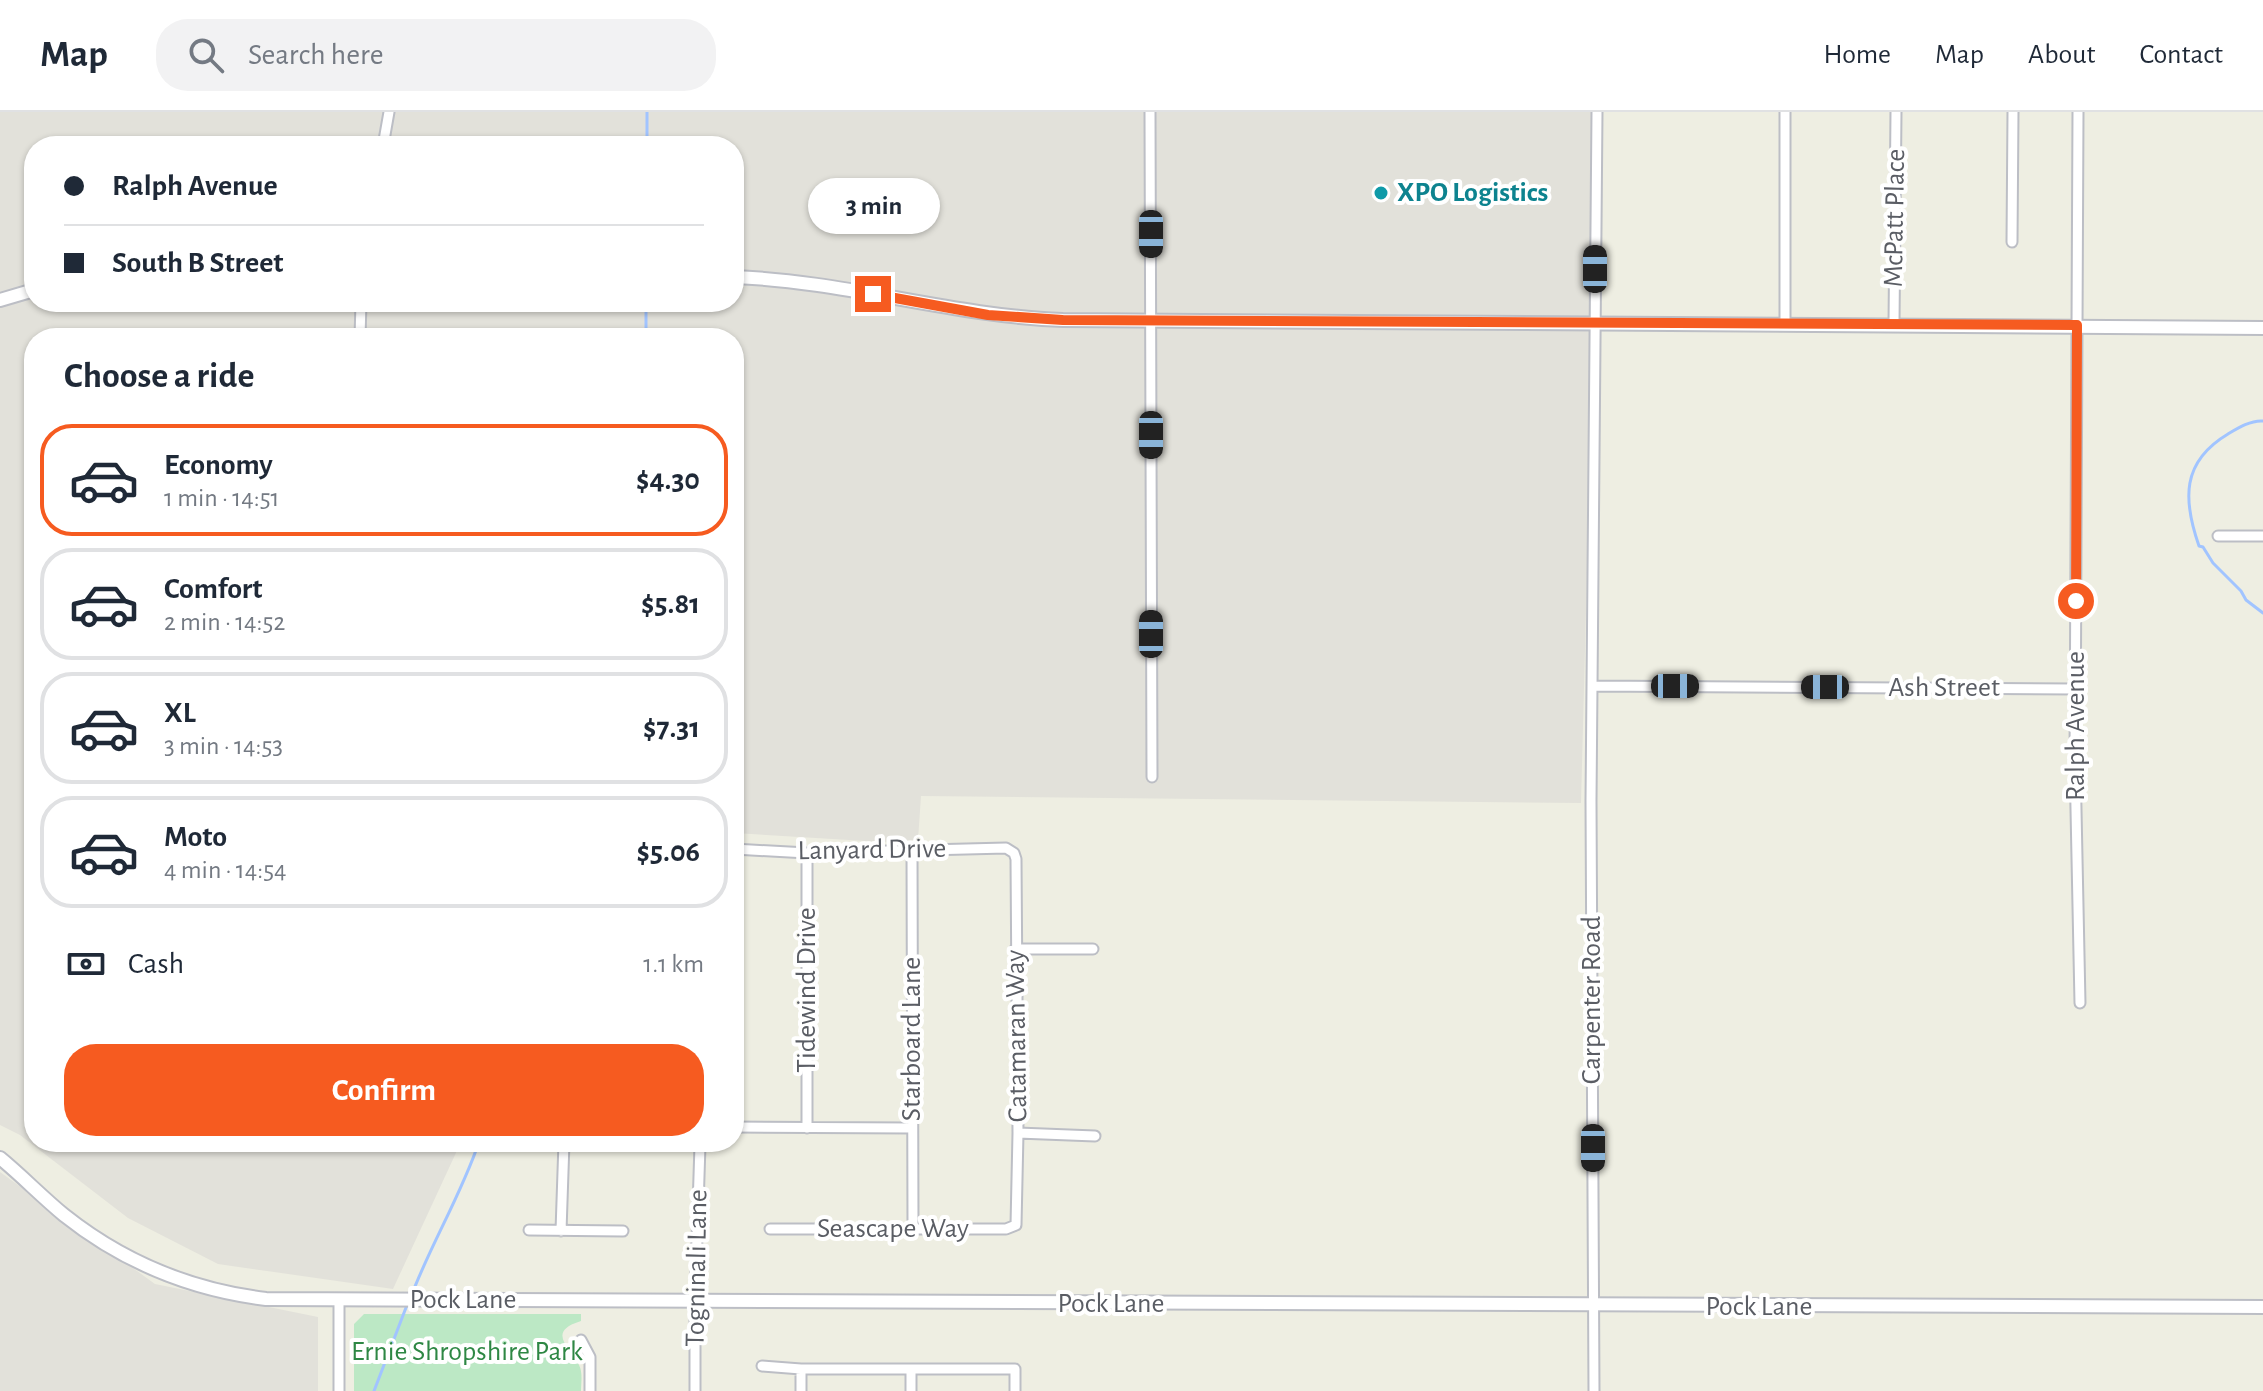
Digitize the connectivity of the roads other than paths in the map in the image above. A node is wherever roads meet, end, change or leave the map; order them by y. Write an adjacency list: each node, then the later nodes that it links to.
1 (389, 112): 8 (street)
2 (1150, 112): 13 (street)
3 (1597, 112): 14 (street)
4 (1785, 112): 15 (street)
5 (1896, 112): 16 (street, McPatt Place)
6 (2013, 112): 9 (street)
7 (2078, 112): 17 (street, Ralph Avenue)
8 (385, 136)
9 (2012, 242)
10 (744, 278): 13 (street)
11 (24, 293): 12 (street)
12 (0, 300)
13 (1151, 321): 14 (street); 23 (street)
14 (1595, 324): 15 (street); 21 (street)
15 (1785, 324): 16 (street)
16 (1894, 324): 17 (street)
17 (2077, 325): 18 (street); 22 (street, Ralph Avenue)
18 (2263, 328)
19 (2218, 536): 20 (street)
20 (2263, 536)
21 (1592, 686): 22 (street, Ash Street); 47 (street, Carpenter Road)
22 (2075, 689): 30 (street, Ralph Avenue)
23 (1152, 777)
24 (744, 850): 27 (street, Lanyard Drive)
25 (912, 850): 26 (street, Lanyard Drive); 27 (street, Lanyard Drive); 33 (street, Starboard Lane)
26 (1010, 851): 28 (street, Catamaran Way)
27 (807, 853): 32 (street, Tidewind Drive)
28 (1015, 949): 29 (street); 34 (street, Catamaran Way)
29 (1093, 949)
30 (2080, 1003)
31 (744, 1127): 32 (street)
32 (807, 1128): 33 (street)
33 (911, 1128): 40 (street, Starboard Lane)
34 (1018, 1133): 35 (street); 39 (street, Catamaran Way)
35 (1095, 1136)
36 (564, 1152): 43 (street)
37 (703, 1152): 46 (street, Togninali Lane)
38 (0, 1158): 45 (street, Pock Lane)
39 (1016, 1225): 40 (street, Seascape Way)
40 (913, 1228): 41 (street, Seascape Way)
41 (770, 1229)
42 (529, 1230): 43 (street)
43 (561, 1231): 44 (street)
44 (623, 1231)
45 (339, 1300): 46 (street, Pock Lane); 53 (street)
46 (695, 1301): 47 (street, Pock Lane); 55 (street, Togninali Lane)
47 (1594, 1305): 48 (street, Pock Lane); 59 (street, Carpenter Road)
48 (2263, 1307)
49 (581, 1340): 54 (street)
50 (762, 1366): 51 (street)
51 (801, 1369): 52 (street); 56 (street)
52 (911, 1369): 57 (street); 58 (street)
53 (339, 1391)
54 (590, 1391)
55 (695, 1391)
56 (801, 1391)
57 (911, 1391)
58 (1015, 1391)
59 (1594, 1391)

